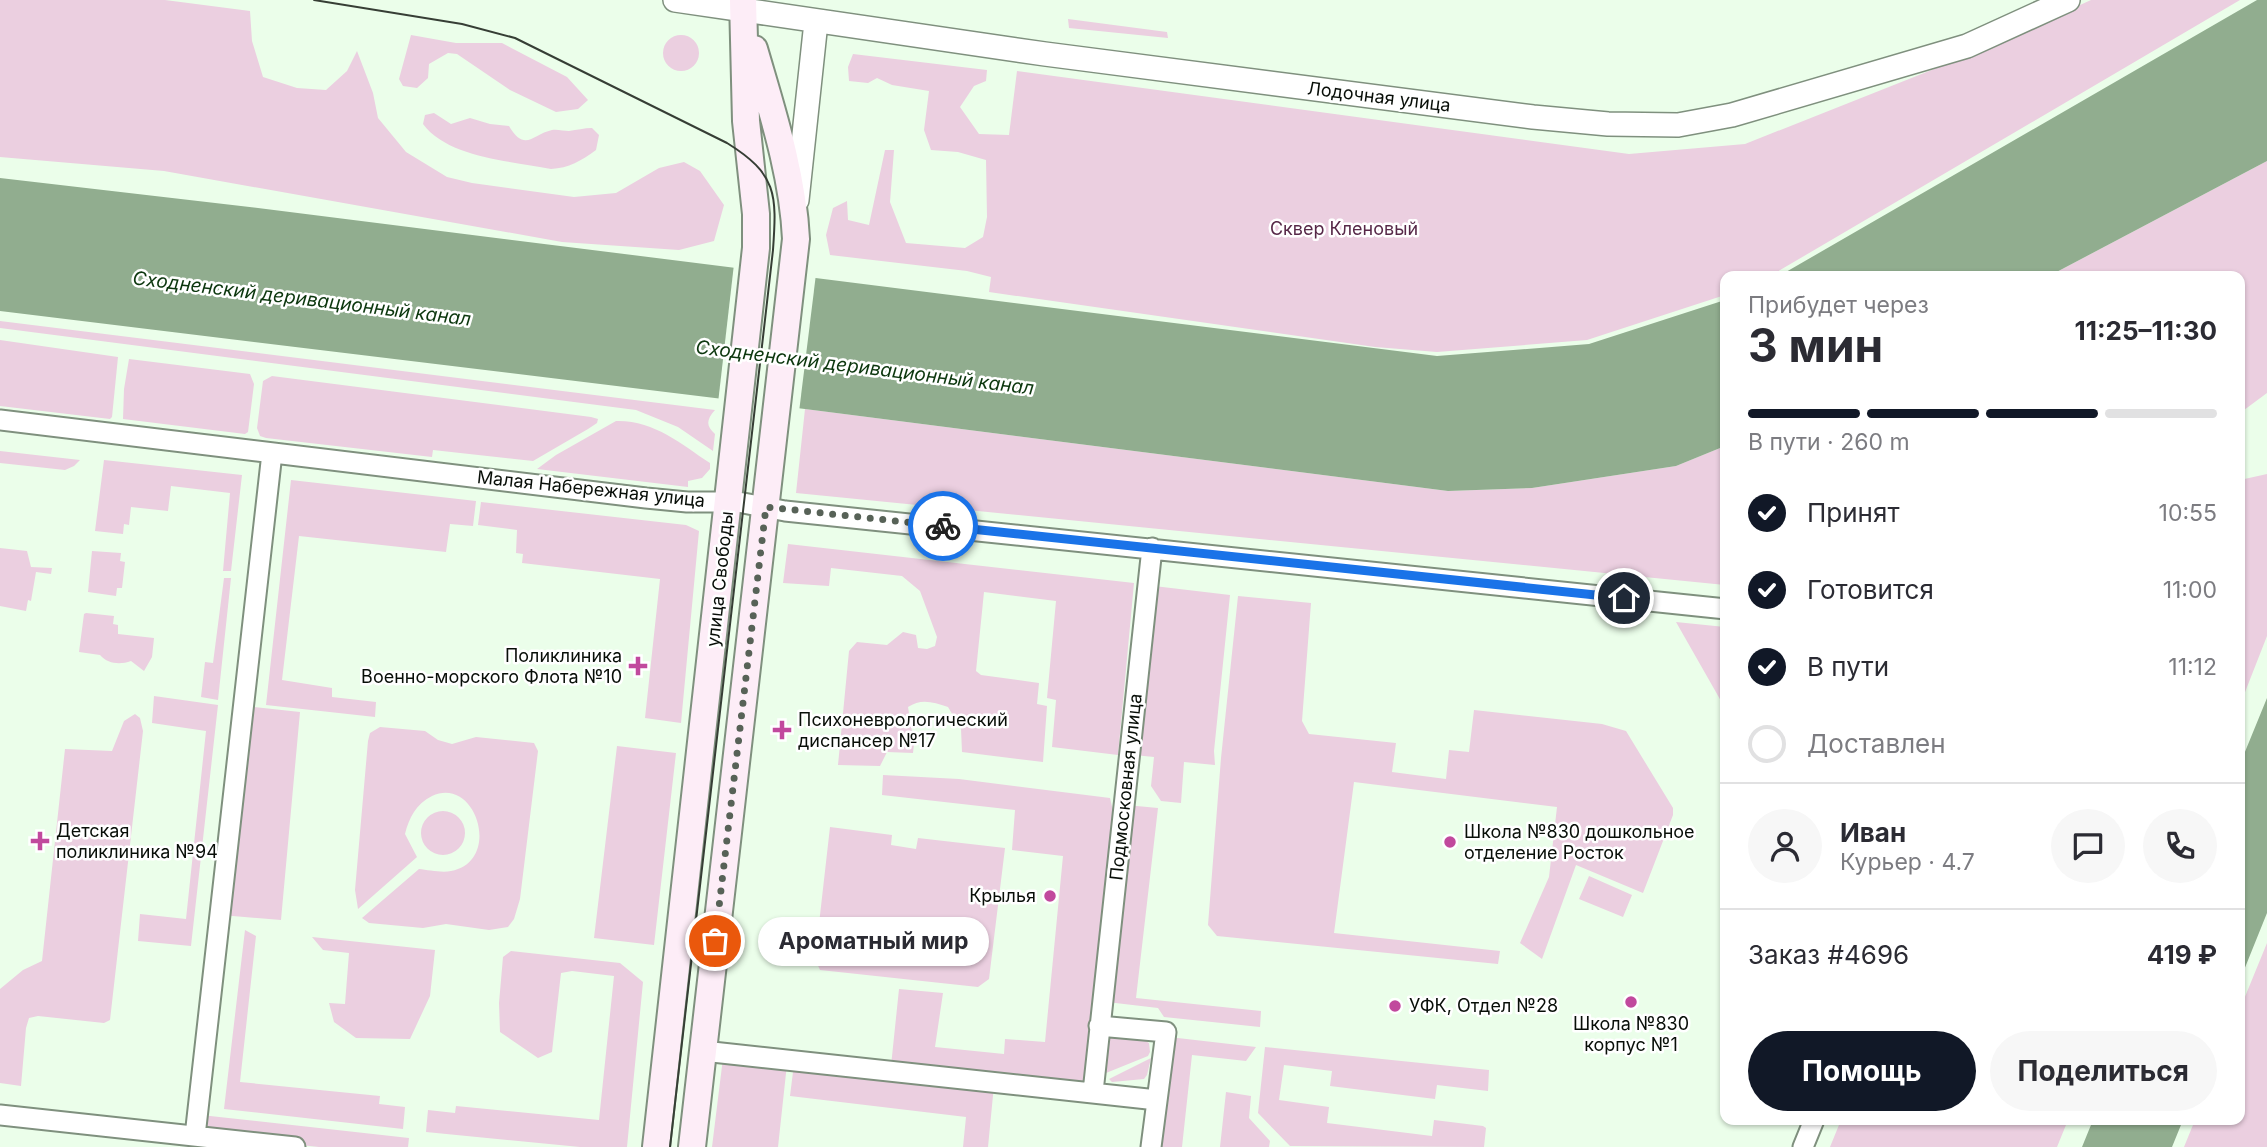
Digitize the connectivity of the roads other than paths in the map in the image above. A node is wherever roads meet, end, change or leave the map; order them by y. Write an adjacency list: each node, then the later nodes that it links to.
1 (675, 0): 3 (street, Лодочная улица)
2 (2068, 0): 4 (street, Лодочная улица)
3 (743, 5): 4 (street, Лодочная улица); 5 (main road, улица Свободы); 8 (main road, улица Свободы)
4 (816, 22): 5 (street, улица Свободы)
5 (796, 219): 9 (main road, улица Свободы)
6 (0, 420): 7 (street, Малая Набережная улица)
7 (272, 453): 8 (street, Малая Набережная улица); 18 (street)
8 (728, 502): 9 (street, Малая Набережная улица); 20 (main road, улица Свободы)
9 (766, 507): 10 (street, Малая Набережная улица); 13 (main road, улица Свободы)
10 (1152, 548): 11 (street, Малая Набережная улица); 12 (street, Подмосковная улица)
11 (1720, 608)
12 (1099, 1026): 14 (street, Подмосковная улица); 15 (street)
13 (703, 1051): 14 (street); 21 (main road, улица Свободы)
14 (1093, 1092): 15 (street)
15 (1157, 1100): 22 (street)
16 (0, 1115): 18 (street)
17 (1812, 1125): 23 (street)
18 (195, 1136): 19 (street)
19 (295, 1147)
20 (656, 1147)
21 (692, 1147)
22 (1151, 1147)
23 (1803, 1147)

